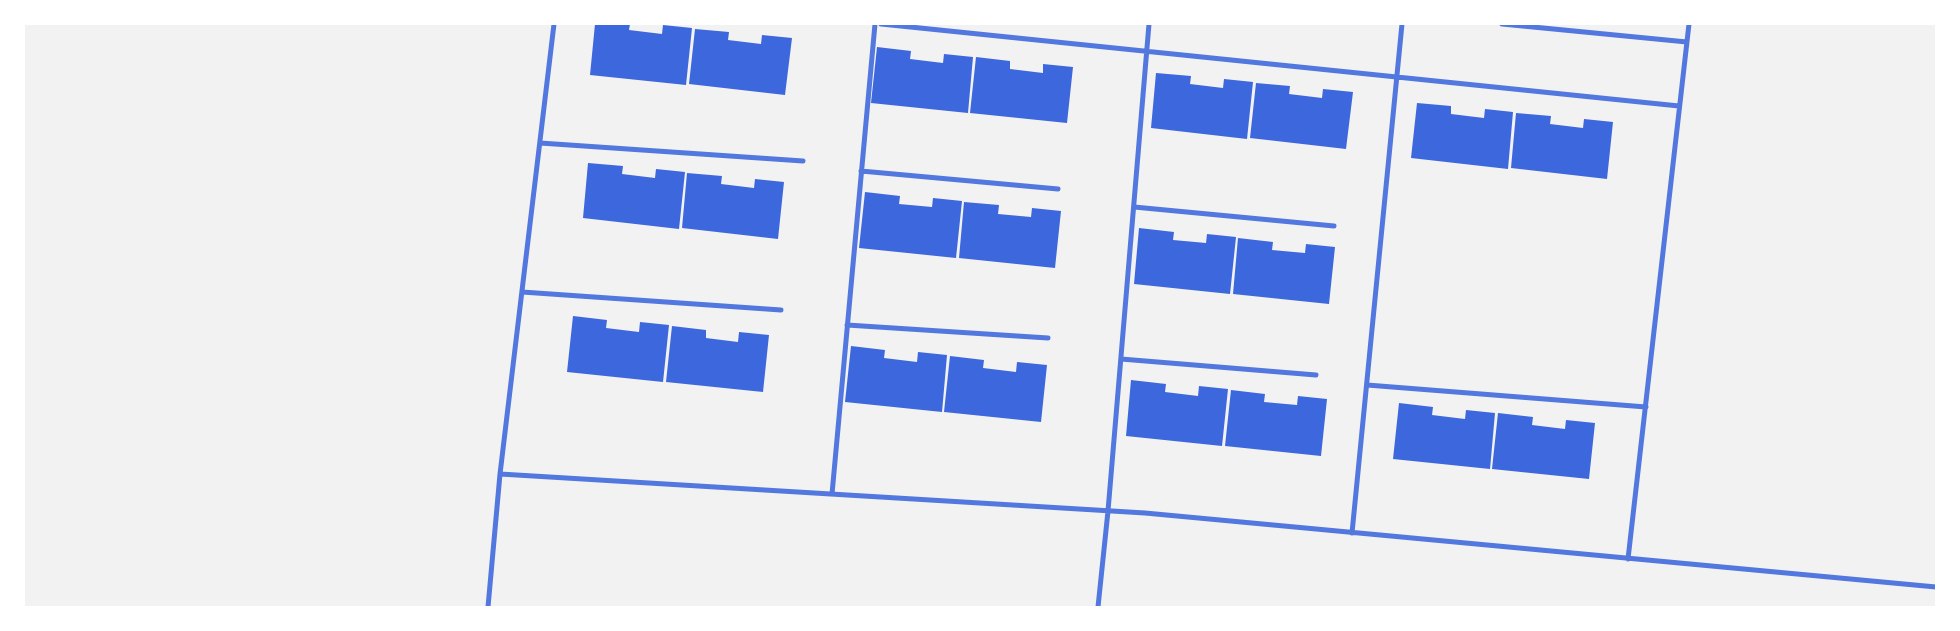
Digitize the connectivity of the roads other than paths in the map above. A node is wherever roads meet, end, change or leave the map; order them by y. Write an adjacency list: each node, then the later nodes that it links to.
1 (554, 24): 12 (street)
2 (875, 24): 14 (street)
3 (881, 24): 9 (street)
4 (1149, 24): 9 (street)
5 (1402, 24): 10 (street)
6 (1502, 24): 8 (street)
7 (1689, 24): 8 (street)
8 (1687, 42): 11 (street)
9 (1147, 51): 10 (street); 16 (street)
10 (1398, 77): 11 (street); 24 (street)
11 (1680, 106): 25 (street)
12 (540, 143): 13 (street); 18 (street)
13 (803, 161)
14 (861, 171): 15 (street); 20 (street)
15 (1058, 189)
16 (1134, 207): 17 (street); 22 (street)
17 (1334, 226)
18 (522, 292): 19 (street); 26 (street)
19 (781, 310)
20 (847, 325): 21 (street); 27 (street)
21 (1048, 338)
22 (1121, 360): 23 (street); 28 (street)
23 (1316, 375)
24 (1367, 384): 25 (street); 29 (street)
25 (1646, 406): 30 (street)
26 (500, 474): 27 (street); 32 (street)
27 (832, 494): 28 (street)
28 (1108, 511): 29 (street); 33 (street)
29 (1352, 533): 30 (street)
30 (1628, 559): 31 (street)
31 (1936, 587)
32 (488, 607)
33 (1098, 607)

